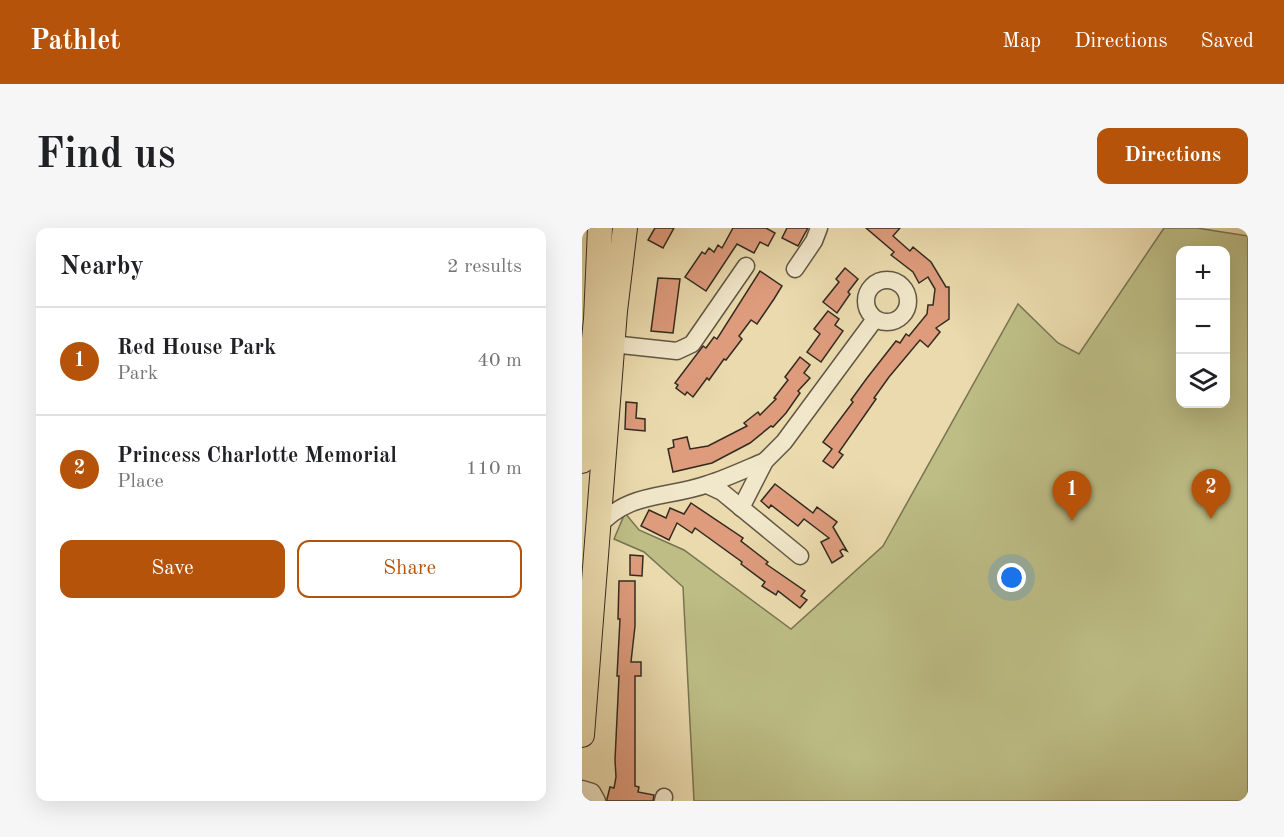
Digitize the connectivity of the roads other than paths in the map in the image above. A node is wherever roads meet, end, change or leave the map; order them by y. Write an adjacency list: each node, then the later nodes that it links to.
1 (600, 228): 7 (highway)
2 (625, 228): 7 (highway)
3 (819, 228): 5 (street)
4 (746, 266): 7 (street)
5 (795, 269)
6 (875, 319): 9 (street)
7 (596, 344): 8 (highway); 10 (highway)
8 (582, 460)
9 (765, 461): 11 (street); 13 (street)
10 (600, 482): 12 (street); 14 (highway)
11 (706, 485): 12 (street); 13 (street)
12 (637, 501): 14 (street)
13 (741, 508): 15 (street)
14 (597, 528): 16 (highway)
15 (800, 556)
16 (584, 692): 17 (highway)
17 (582, 735)
18 (582, 789): 19 (street)
19 (597, 801)

